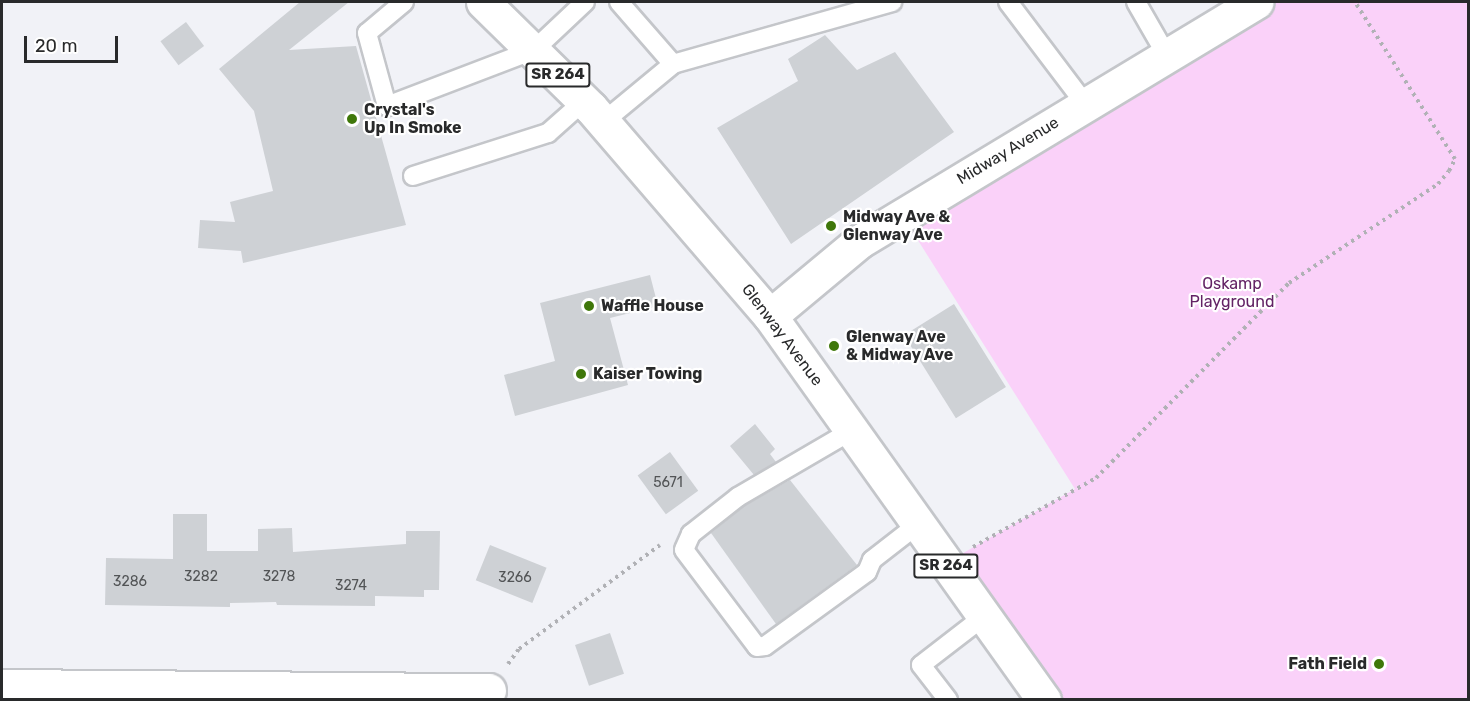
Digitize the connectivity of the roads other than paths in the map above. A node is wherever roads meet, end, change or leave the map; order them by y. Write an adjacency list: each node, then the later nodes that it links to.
1 (404, 2): 9 (lane)
2 (483, 2): 9 (street, Glenway Avenue / SR 264)
3 (585, 2): 9 (lane)
4 (619, 2): 11 (lane)
5 (892, 2): 11 (lane)
6 (1008, 2): 12 (lane)
7 (1136, 2): 10 (lane)
8 (1256, 2): 10 (street, Midway Avenue)
9 (534, 51): 13 (street, Glenway Avenue / SR 264)
10 (1167, 56): 12 (street, Midway Avenue)
11 (673, 64): 13 (lane)
12 (1086, 105): 15 (street, Midway Avenue)
13 (594, 112): 14 (lane); 15 (street, Glenway Avenue / SR 264)
14 (413, 176)
15 (771, 315): 16 (street, Glenway Avenue / SR 264)
16 (851, 431): 17 (street, Glenway Avenue / SR 264); 17 (lane)
17 (917, 525): 18 (street, Glenway Avenue / SR 264)
18 (983, 617): 21 (lane); 22 (street, Glenway Avenue / SR 264)
19 (2, 686): 20 (street)
20 (489, 690)
21 (948, 699)
22 (1044, 699)

